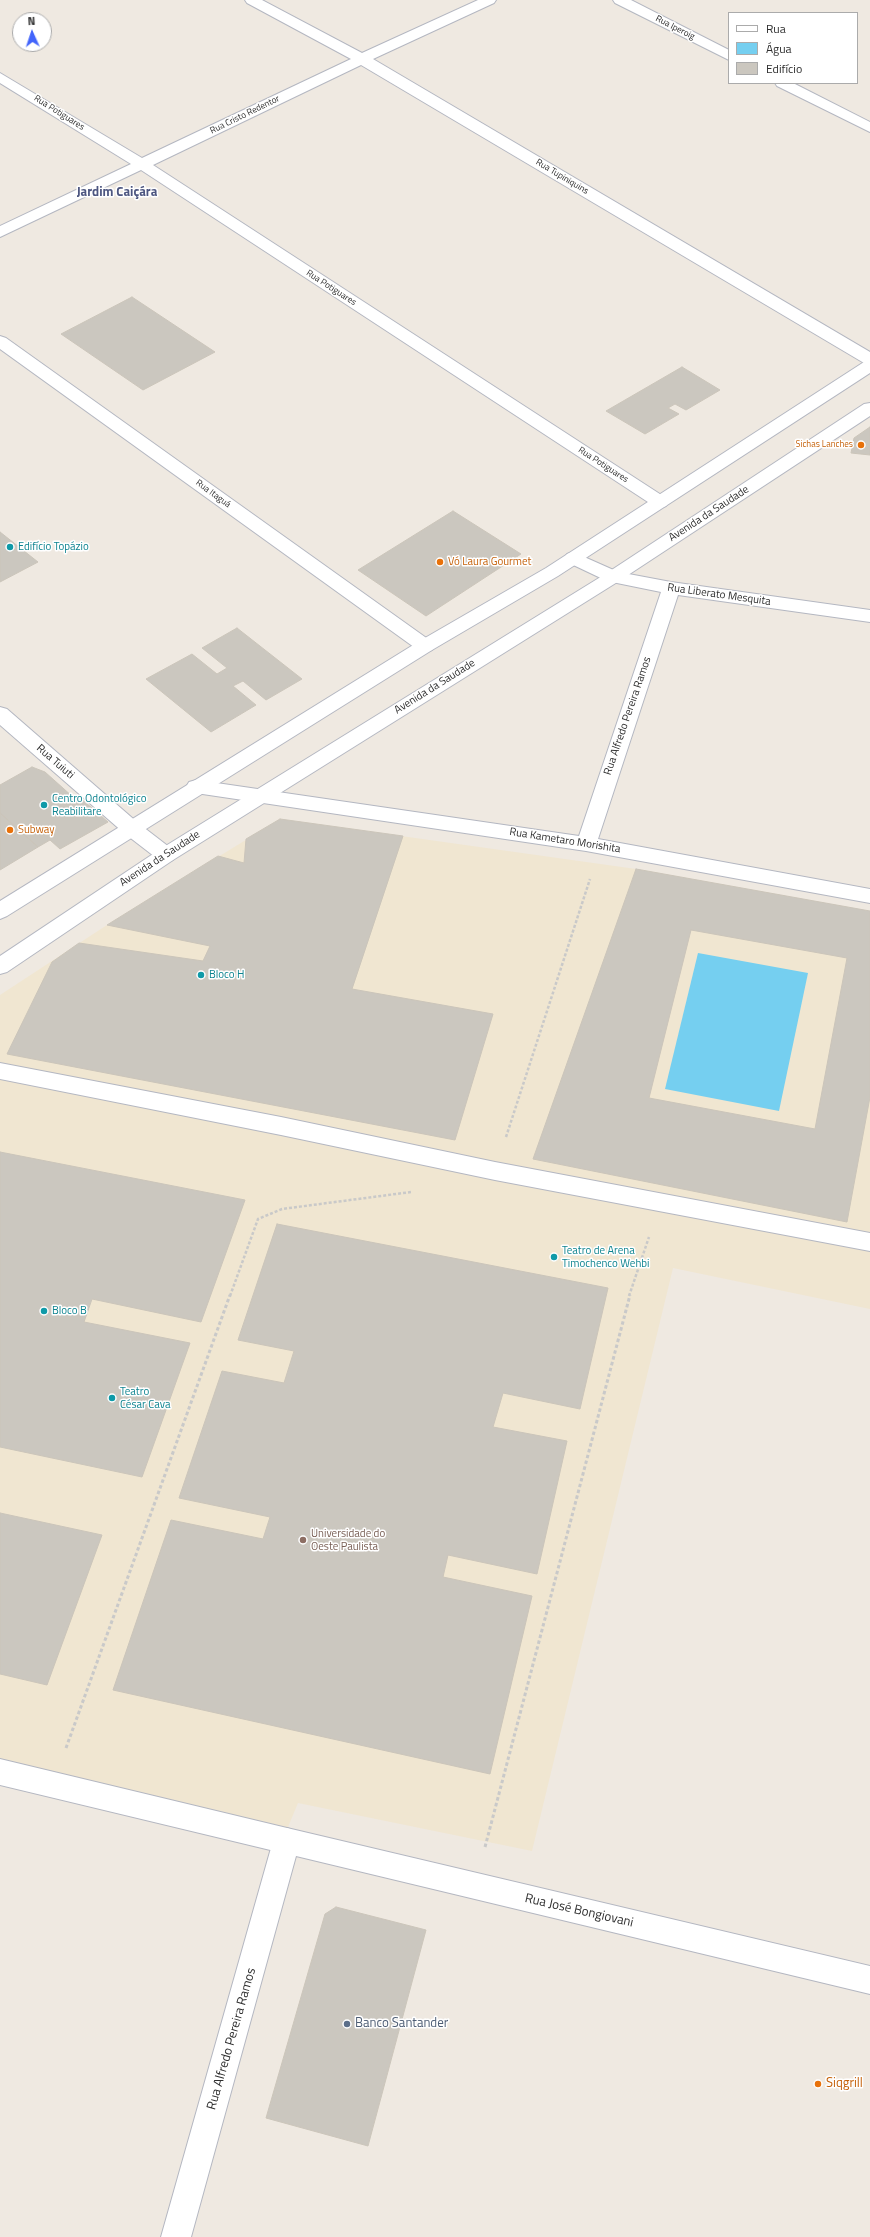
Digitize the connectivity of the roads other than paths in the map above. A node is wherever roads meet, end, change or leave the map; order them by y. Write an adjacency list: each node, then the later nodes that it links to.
1 (252, 0): 5 (street, Rua Tupiniquins)
2 (489, 0): 5 (street, Rua Cristo Redentor)
3 (620, 0): 4 (street, Rua Iperoig)
4 (728, 55)
5 (362, 59): 9 (street, Rua Cristo Redentor); 12 (street, Rua Tupiniquins)
6 (0, 77): 9 (street, Rua Potiguares)
7 (784, 84): 8 (street)
8 (870, 128)
9 (143, 165): 10 (street, Rua Cristo Redentor); 15 (street, Rua Potiguares)
10 (0, 232)
11 (0, 341): 20 (street, Rua Itaguá)
12 (870, 359)
13 (870, 366): 15 (street)
14 (870, 408): 17 (street, Avenida da Saudade)
15 (660, 502): 16 (street)
16 (573, 558): 17 (street, Rua Liberato Mesquita); 20 (street)
17 (613, 577): 18 (street, Rua Liberato Mesquita); 23 (street, Avenida da Saudade)
18 (671, 588): 19 (street, Rua Liberato Mesquita); 25 (street, Rua Alfredo Pereira Ramos)
19 (870, 616)
20 (426, 646): 22 (street)
21 (0, 714): 24 (street, Rua Tuiuti)
22 (196, 787): 23 (street, Rua Kametaro Morishita); 24 (street)
23 (258, 796): 25 (street, Rua Kametaro Morishita); 26 (street, Avenida da Saudade)
24 (131, 828): 26 (street, Rua Tuiuti); 28 (street)
25 (593, 845): 27 (street, Rua Kametaro Morishita)
26 (166, 854): 29 (street, Avenida da Saudade)
27 (870, 896)
28 (0, 911)
29 (0, 966)
30 (0, 1071): 31 (street)
31 (870, 1242)
32 (0, 1772): 33 (street, Rua José Bongiovani)
33 (287, 1841): 34 (street, Rua José Bongiovani); 35 (street, Rua Alfredo Pereira Ramos)
34 (870, 1980)
35 (176, 2237)

